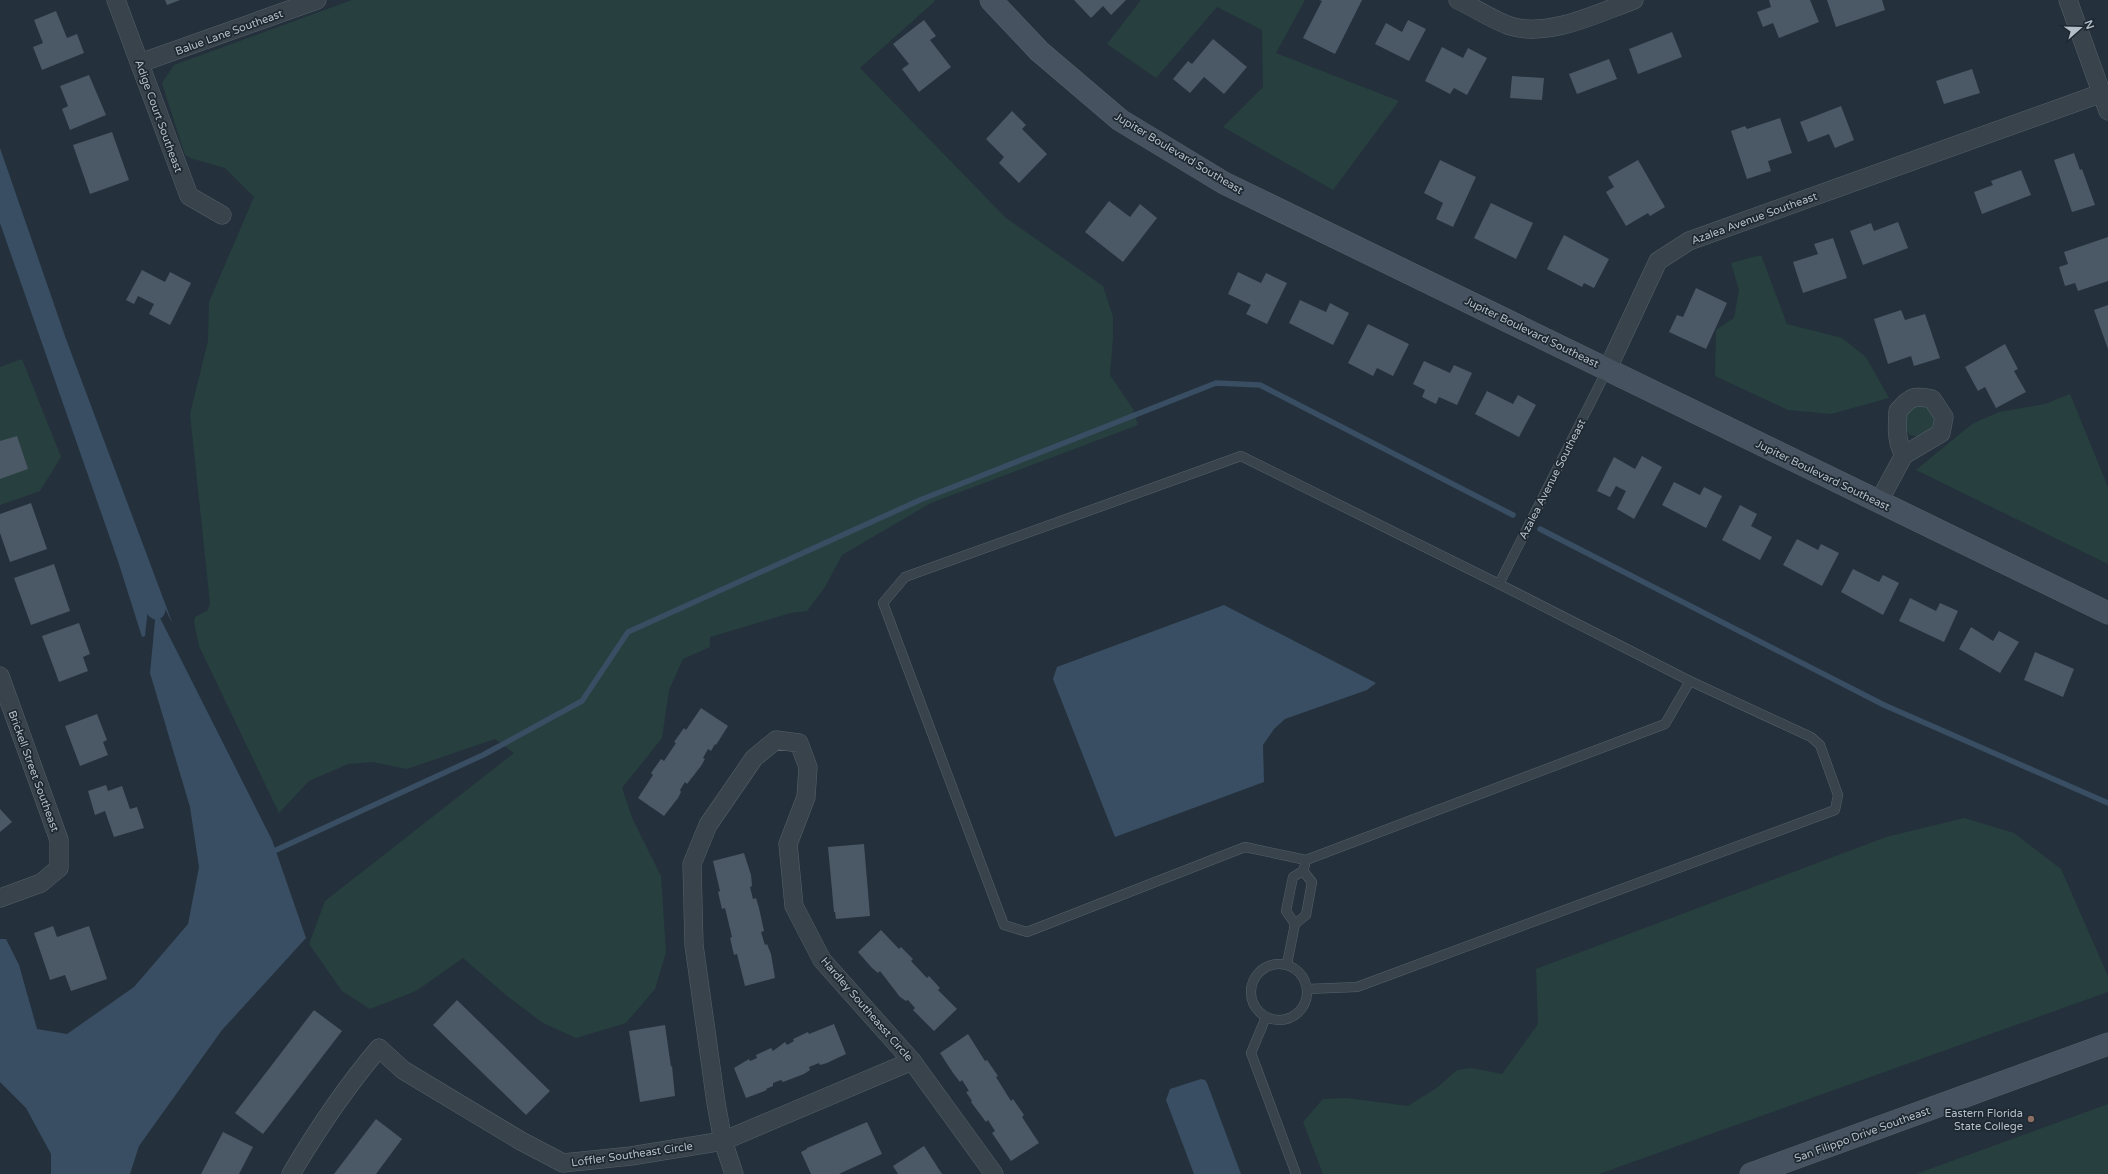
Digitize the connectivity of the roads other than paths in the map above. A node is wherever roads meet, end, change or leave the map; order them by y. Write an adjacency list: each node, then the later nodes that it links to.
1 (116, 0): 7 (street, Adige Court Southeast)
2 (317, 0): 7 (street, Balue Lane Southeast)
3 (991, 0): 11 (street, Jupiter Boulevard Southeast)
4 (1458, 0): 5 (street)
5 (1634, 0)
6 (2068, 0): 8 (street)
7 (140, 63): 10 (street, Adige Court Southeast)
8 (2102, 93): 9 (street); 11 (street, Azalea Avenue Southeast)
9 (2108, 111)
10 (222, 215)
11 (1608, 368): 13 (street, Jupiter Boulevard Southeast); 14 (lane, Azalea Avenue Southeast)
12 (1904, 455): 13 (street)
13 (1878, 503): 15 (street, Jupiter Boulevard Southeast)
14 (1499, 584): 17 (lane); 18 (lane)
15 (2108, 613)
16 (0, 676): 20 (street, Brickell Street Southeast)
17 (1690, 681): 18 (lane); 23 (lane)
18 (1306, 860): 19 (lane)
19 (1304, 871): 21 (lane); 21 (lane)
20 (0, 898)
21 (1295, 924): 22 (lane)
22 (1287, 964): 23 (lane); 24 (lane)
23 (1307, 989): 24 (lane)
24 (1266, 1017): 32 (lane)
25 (2108, 1044): 33 (street, San Filippo Drive Southeast)
26 (912, 1061): 27 (street, Loffler Southeast Circle); 27 (street, Hardley Southeasst Circle); 31 (street, Hardley Southeasst Circle)
27 (723, 1142): 28 (street, Loffler Southeast Circle); 30 (street, Hardley Southeasst Circle)
28 (559, 1169): 29 (street, Loffler Southeast Circle)
29 (291, 1174)
30 (734, 1174)
31 (994, 1174)
32 (1296, 1174)
33 (1752, 1174)

